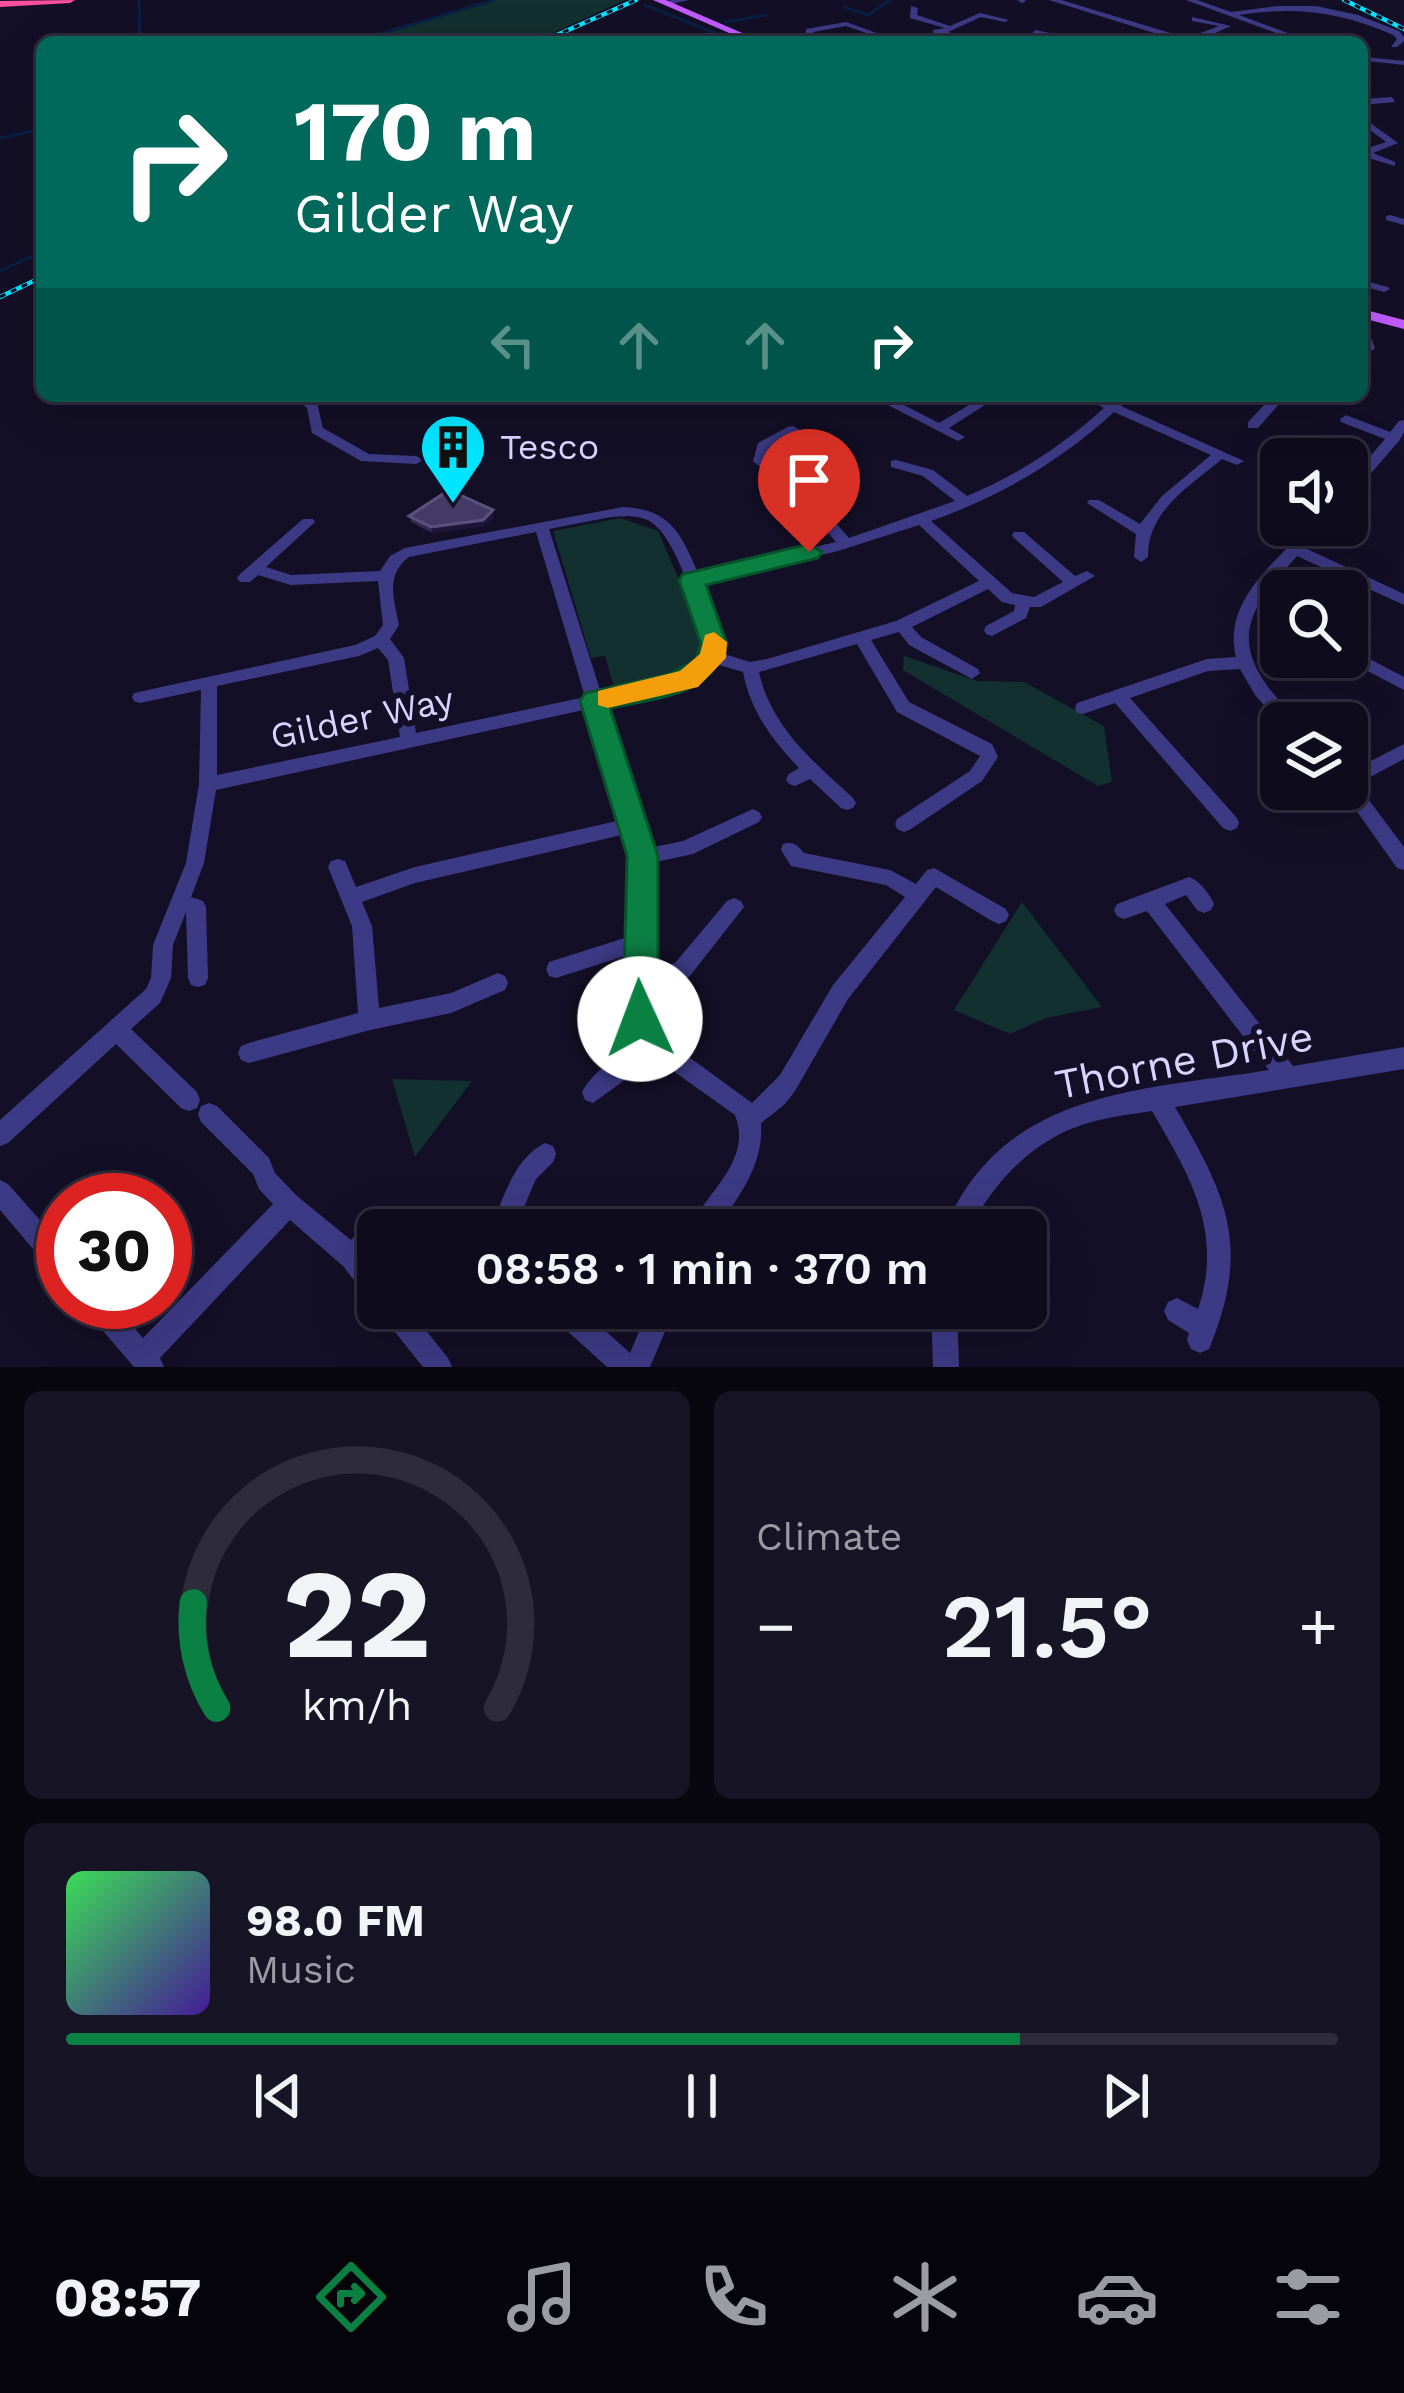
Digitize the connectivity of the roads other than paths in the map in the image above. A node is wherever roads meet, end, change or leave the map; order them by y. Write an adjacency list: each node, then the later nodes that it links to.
1 (70, 0): 7 (highway)
2 (685, 0): 5 (street)
3 (1053, 0): 9 (street)
4 (1190, 0): 10 (street)
5 (662, 2): 19 (main road)
6 (1308, 2): 10 (street); 14 (street)
7 (5, 3)
8 (913, 7): 16 (street)
9 (1087, 13): 13 (street); 17 (street)
10 (1232, 14): 28 (street)
11 (1200, 18): 27 (street)
12 (1005, 20): 16 (street)
13 (1072, 20)
14 (1364, 20): 15 (street); 29 (street)
15 (1343, 24)
16 (941, 29): 22 (street); 23 (street)
17 (1142, 31): 25 (street); 26 (street)
18 (1035, 32): 24 (street)
19 (744, 36)
20 (810, 36): 21 (street)
21 (881, 36)
22 (925, 36)
23 (963, 36)
24 (1048, 36)
25 (1131, 36)
26 (1166, 36)
27 (1204, 36)
28 (1292, 36)
29 (1394, 45)
30 (1368, 59): 31 (street)
31 (1404, 63)
32 (1386, 98): 33 (street)
33 (1368, 101)
34 (1368, 124): 35 (street)
35 (1399, 143): 36 (street)
36 (1368, 152)
37 (1368, 155): 38 (street)
38 (1385, 163)
39 (1390, 218): 40 (street)
40 (1404, 221)
41 (1368, 285): 42 (street)
42 (1384, 289)
43 (1368, 315): 44 (main road)
44 (1404, 326)
45 (307, 402): 58 (street)
46 (983, 402): 53 (street)
47 (1119, 402): 57 (street); 62 (street)
48 (1271, 402): 52 (street)
49 (890, 404): 53 (street)
50 (1346, 419): 56 (street)
51 (1404, 424): 56 (street)
52 (1253, 425)
53 (944, 426): 55 (street)
54 (793, 430): 69 (street)
55 (958, 437)
56 (1394, 438): 61 (street)
57 (1220, 454): 59 (street); 67 (street)
58 (416, 460)
59 (1238, 461)
60 (896, 464): 62 (street)
61 (1368, 468)
62 (962, 500): 64 (street)
63 (1094, 503): 67 (street)
64 (918, 517): 69 (street); 75 (street)
65 (308, 522): 73 (street)
66 (541, 525): 73 (street); 74 (street); 91 (street)
67 (1142, 531): 72 (street)
68 (1019, 535): 77 (street)
69 (844, 542): 74 (street)
70 (1300, 546): 71 (street)
71 (1296, 550): 76 (street); 83 (street)
72 (1141, 556)
73 (383, 576): 81 (street)
74 (692, 580): 82 (street)
75 (989, 582): 77 (street); 78 (street)
76 (1404, 600)
77 (1023, 603): 79 (street)
78 (902, 625): 80 (street); 86 (street)
79 (992, 630)
80 (862, 639): 85 (street); 102 (street)
81 (381, 640): 87 (street, Gilder Way); 94 (street)
82 (713, 658): 85 (street); 91 (street, Gilder Way)
83 (1242, 663): 89 (street); 92 (street)
84 (1368, 664): 88 (street)
85 (750, 668): 98 (street)
86 (972, 673)
87 (209, 682): 90 (street, Gilder Way); 97 (street)
88 (1404, 684)
89 (1118, 695): 93 (street); 100 (street)
90 (140, 697)
91 (594, 701): 94 (street, Gilder Way); 103 (street)
92 (1272, 702)
93 (1083, 708)
94 (409, 741): 97 (street, Gilder Way)
95 (1404, 751): 96 (street)
96 (1368, 771)
97 (208, 784): 111 (street)
98 (847, 803)
99 (1367, 810): 106 (street)
100 (1218, 816)
101 (752, 817): 105 (street)
102 (904, 824)
103 (631, 825): 105 (street); 109 (street)
104 (790, 850): 108 (street)
105 (642, 856): 116 (street)
106 (1404, 862)
107 (338, 867): 109 (street)
108 (919, 896): 115 (street); 129 (street)
109 (353, 898): 121 (street)
110 (1151, 901): 112 (street); 114 (street); 126 (street)
111 (179, 902): 118 (street); 122 (street)
112 (1204, 904)
113 (734, 908): 120 (street)
114 (1124, 910)
115 (999, 915)
116 (640, 942): 117 (street); 120 (street)
117 (556, 969)
118 (198, 977)
119 (498, 982): 121 (street)
120 (638, 984): 123 (street)
121 (369, 1020): 124 (street)
122 (119, 1032): 130 (street); 133 (street)
123 (656, 1044): 127 (street); 129 (street)
124 (249, 1053)
125 (1404, 1058): 126 (street, Thorne Drive)
126 (1288, 1077): 128 (street, Thorne Drive)
127 (593, 1092)
128 (1158, 1100): 136 (street, Thorne Drive); 141 (street)
129 (749, 1118): 135 (street)
130 (0, 1136)
131 (545, 1154): 134 (street)
132 (0, 1192): 137 (street)
133 (289, 1204): 139 (street); 147 (street)
134 (511, 1209)
135 (714, 1209)
136 (967, 1209)
137 (36, 1234)
138 (357, 1252): 139 (street)
139 (352, 1257): 140 (street)
140 (357, 1263)
141 (1177, 1311)
142 (118, 1329): 147 (street)
143 (409, 1329): 148 (street)
144 (584, 1329): 149 (street)
145 (653, 1329): 150 (street)
146 (945, 1329): 151 (street)
147 (147, 1362)
148 (439, 1367)
149 (626, 1367)
150 (637, 1367)
151 (946, 1367)

